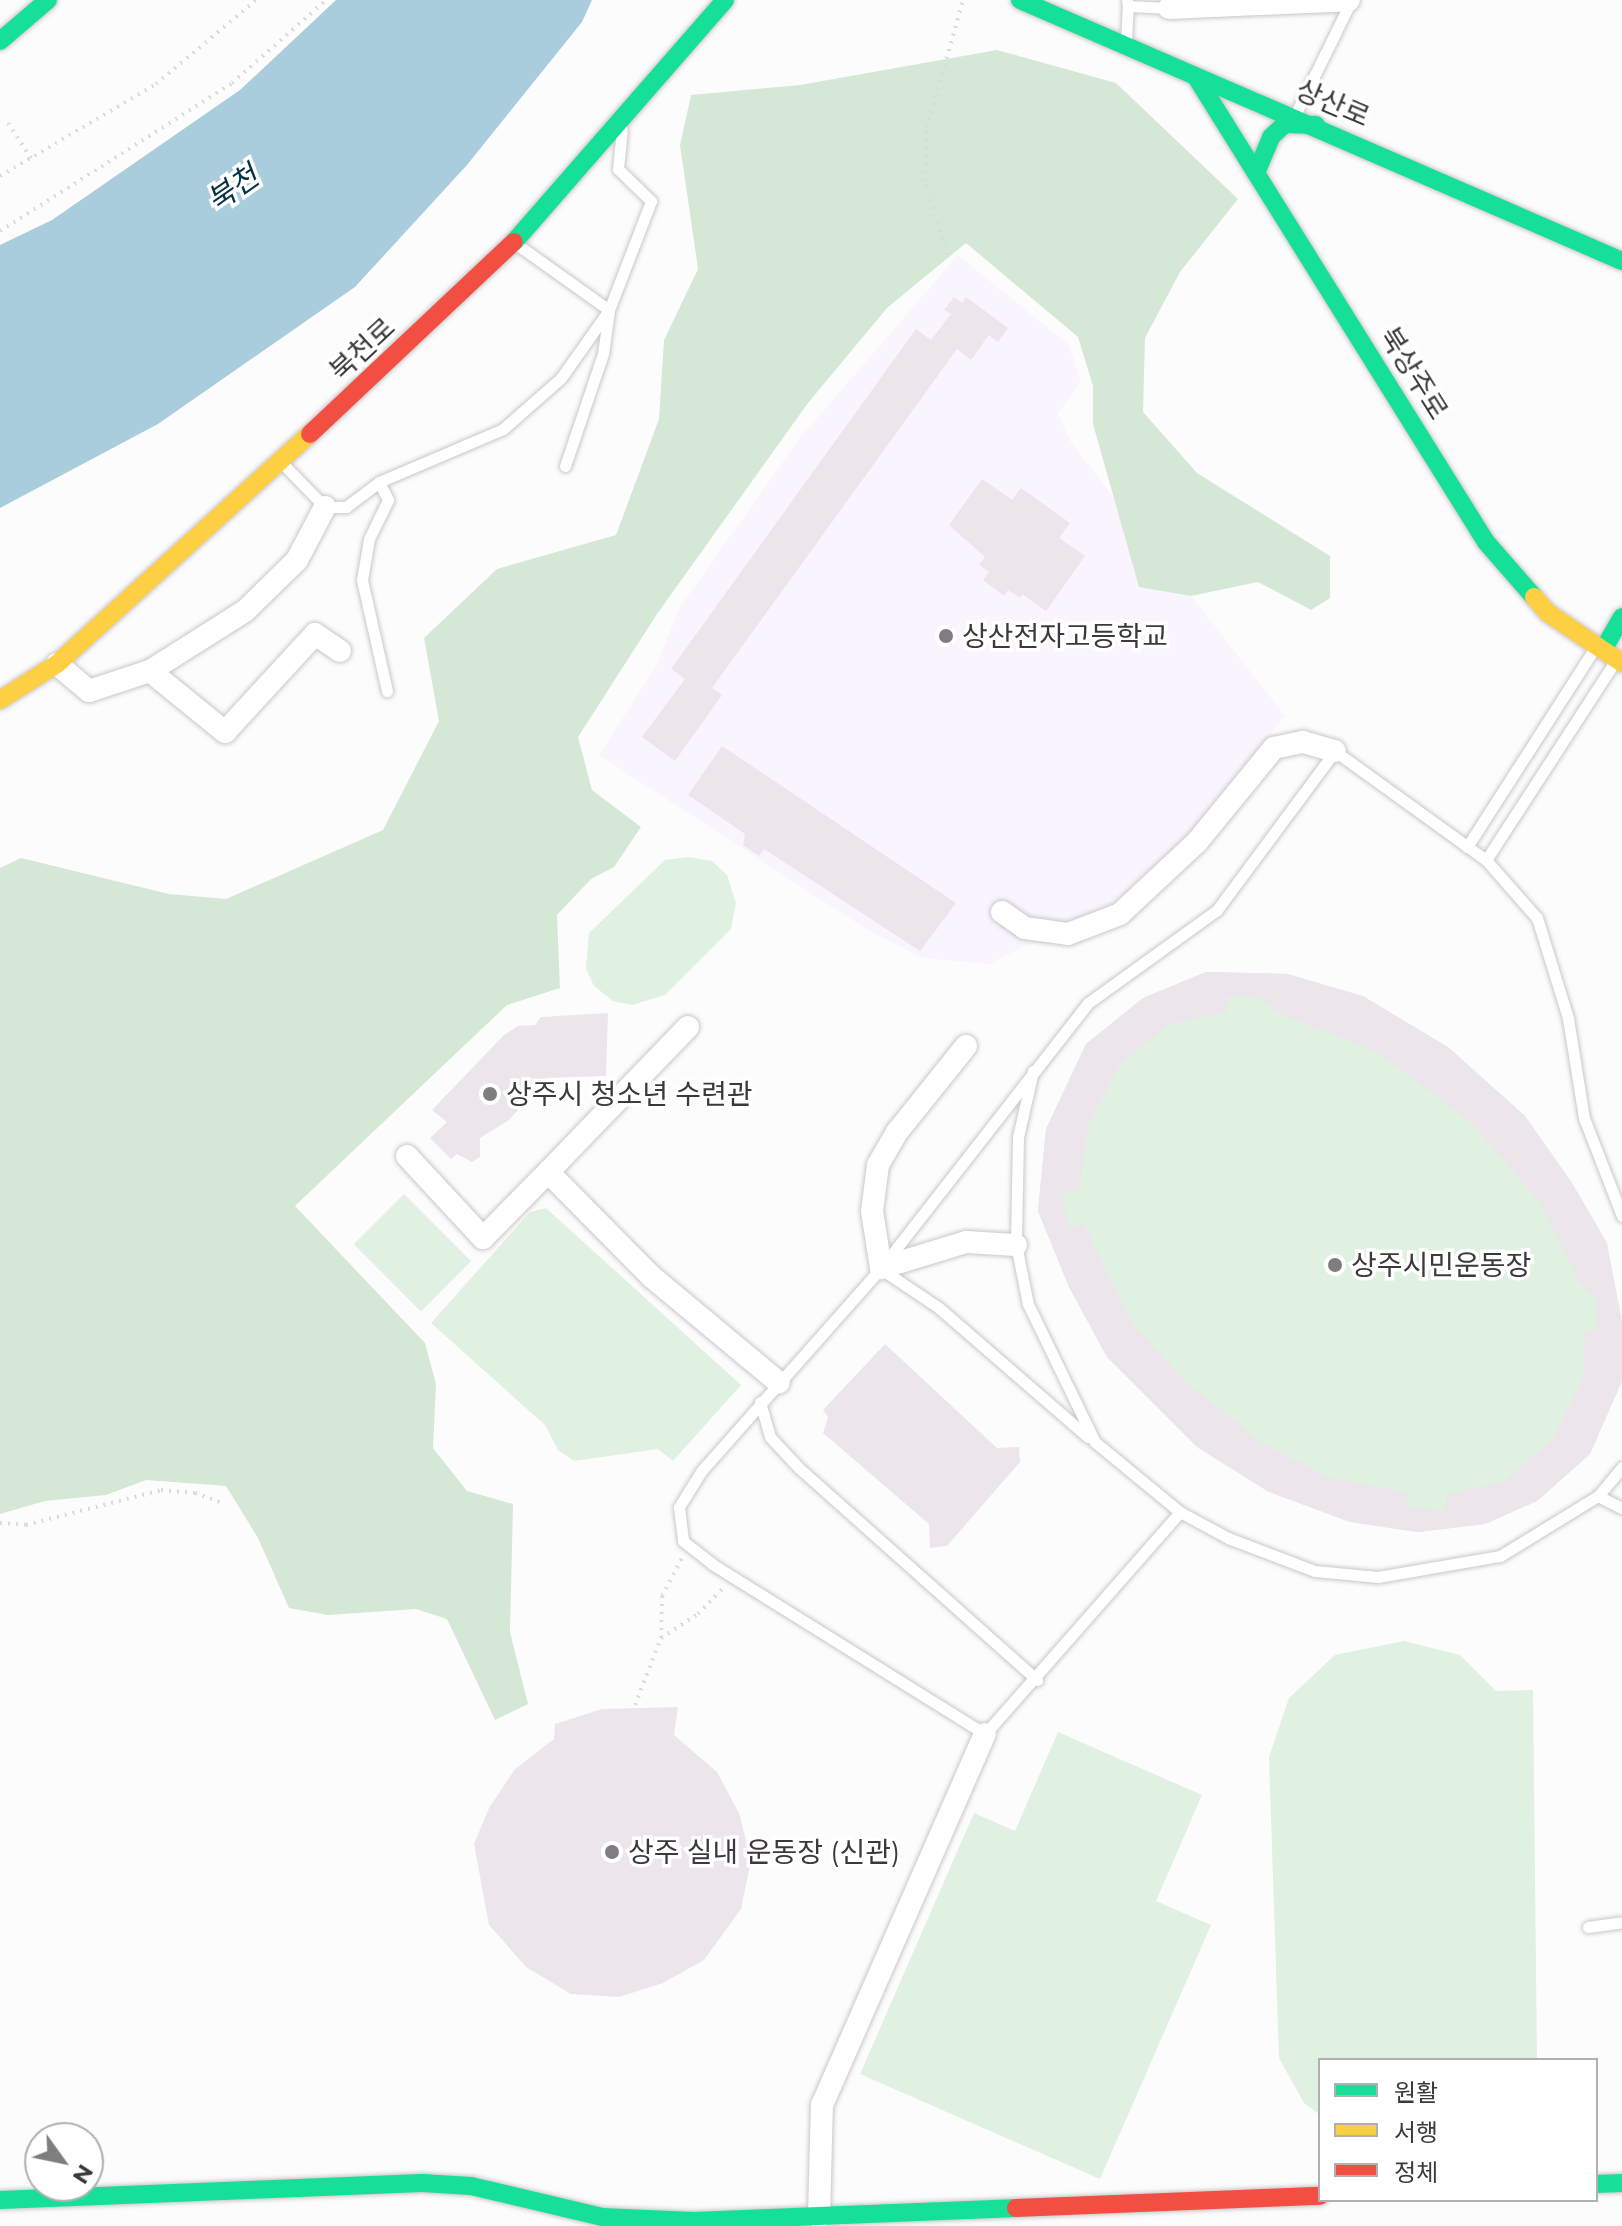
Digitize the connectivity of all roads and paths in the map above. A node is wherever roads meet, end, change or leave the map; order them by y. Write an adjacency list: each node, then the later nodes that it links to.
1 (48, 0): 10 (street)
2 (256, 0): 17 (path)
3 (326, 0): 20 (path)
4 (725, 0): 14 (street, 북천로)
5 (963, 0): 22 (path)
6 (1020, 0): 11 (street, 상산로)
7 (1350, 0): 9 (street); 13 (lane)
8 (1128, 3): 9 (lane); 11 (lane)
9 (1169, 8)
10 (0, 41)
11 (1126, 43): 12 (street, 상산로)
12 (1196, 77): 13 (street, 상산로); 18 (street, 북상주로)
13 (1294, 116): 16 (street, 상산로)
14 (622, 121): 21 (street, 북천로); 24 (lane)
15 (8, 123): 17 (path)
16 (1316, 125): 18 (street); 23 (street, 상산로)
17 (31, 158): 19 (path)
18 (1256, 173): 31 (street, 북상주로)
19 (0, 176)
20 (0, 231)
21 (514, 242): 24 (lane); 25 (street, 북천로)
22 (947, 255)
23 (1622, 261)
24 (609, 310): 26 (lane); 27 (lane)
25 (282, 463): 28 (lane); 32 (street, 북천로)
26 (565, 466)
27 (379, 482): 28 (lane); 34 (lane)
28 (325, 507): 33 (street)
29 (1622, 617): 31 (street)
30 (340, 651): 33 (street)
31 (1609, 654): 37 (lane); 38 (lane)
32 (57, 664): 33 (street); 35 (street, 북천로)
33 (150, 671)
34 (387, 691)
35 (0, 700)
36 (1335, 751): 37 (lane); 39 (street); 42 (lane)
37 (1467, 847): 38 (lane)
38 (1486, 860): 45 (lane)
39 (1002, 912)
40 (688, 1027): 44 (street)
41 (966, 1046): 47 (street)
42 (1035, 1065): 46 (lane); 47 (lane)
43 (407, 1156): 44 (street)
44 (548, 1172): 48 (street)
45 (1622, 1216)
46 (1016, 1245): 47 (street); 50 (lane)
47 (881, 1268): 48 (lane); 50 (lane)
48 (779, 1383): 49 (lane)
49 (760, 1402): 57 (lane); 60 (lane)
50 (1095, 1442): 55 (lane)
51 (1622, 1467): 52 (lane)
52 (1598, 1496): 54 (lane); 55 (lane)
53 (222, 1503): 56 (path)
54 (1622, 1508)
55 (1180, 1512): 60 (lane)
56 (0, 1523)
57 (689, 1545): 58 (lane); 59 (path)
58 (733, 1577): 59 (path); 62 (lane)
59 (661, 1638): 61 (path)
60 (1037, 1680): 62 (lane)
61 (635, 1705)
62 (985, 1734): 69 (street)
63 (1622, 1922): 64 (lane)
64 (1588, 1927)
65 (1622, 2183): 66 (street)
66 (1598, 2184)
67 (1318, 2196): 69 (street)
68 (0, 2200): 69 (street)
69 (819, 2217)

